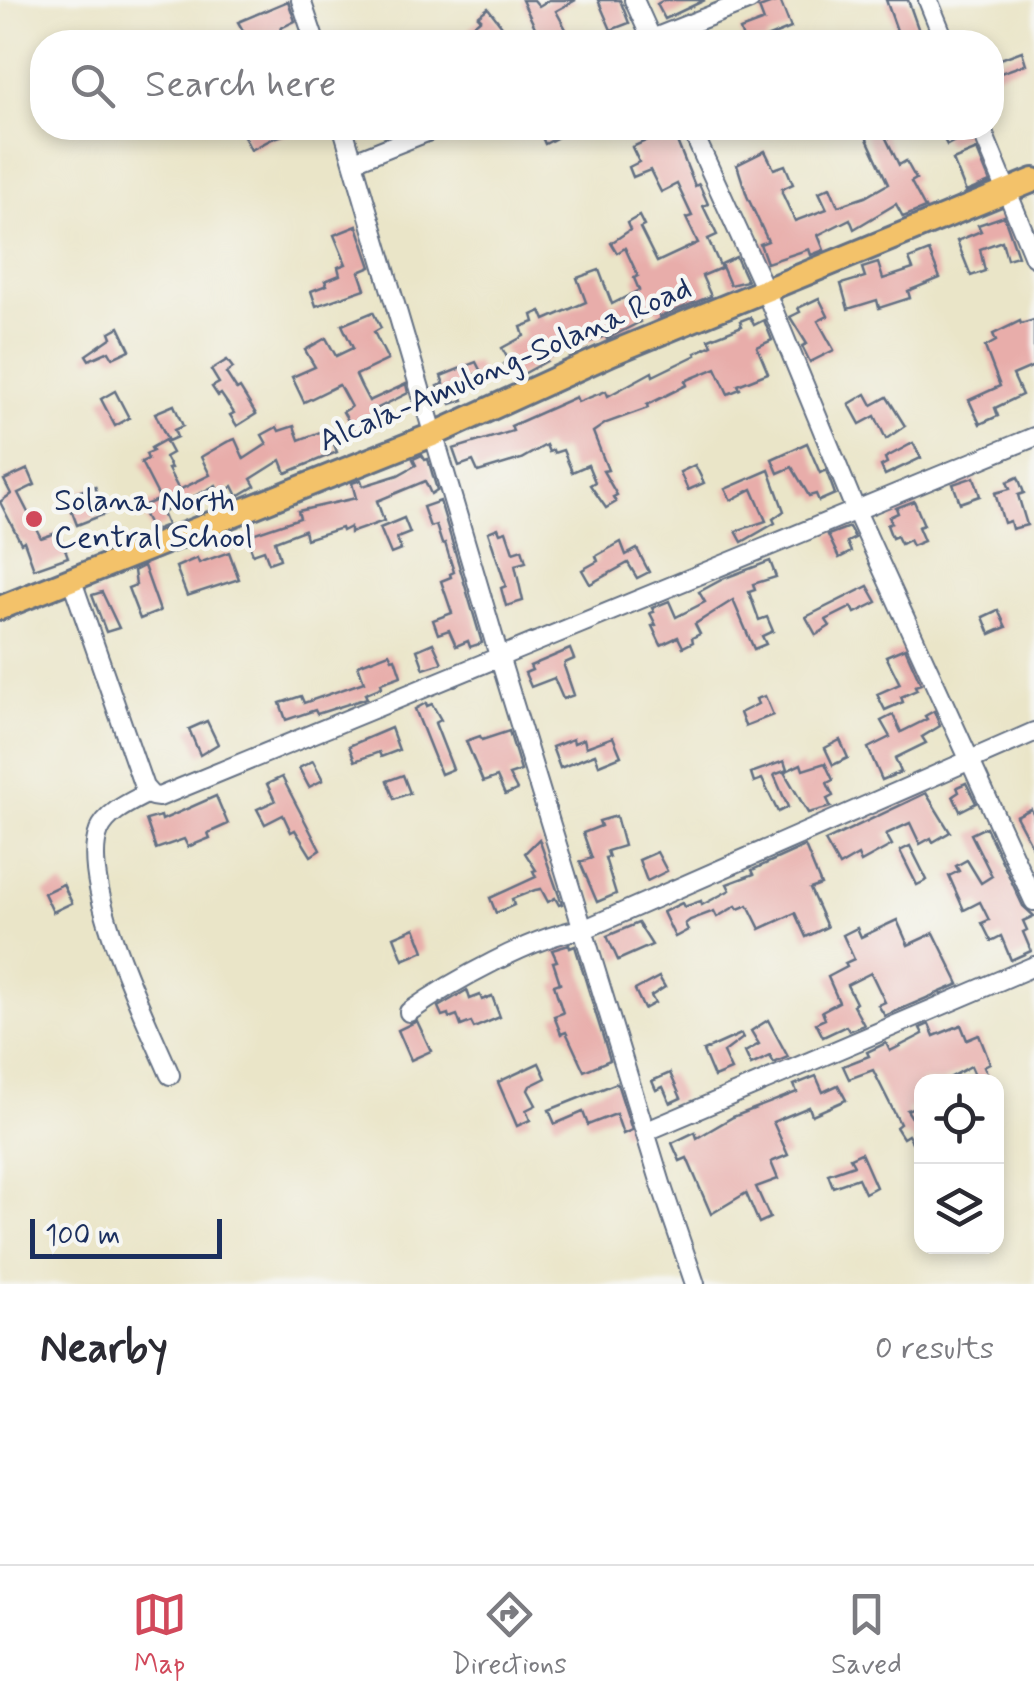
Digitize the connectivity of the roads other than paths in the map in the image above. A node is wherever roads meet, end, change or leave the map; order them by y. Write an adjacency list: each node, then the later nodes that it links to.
1 (301, 0): 5 (street)
2 (634, 0): 6 (street)
3 (750, 0): 7 (street)
4 (928, 0): 8 (street)
5 (311, 30)
6 (646, 30)
7 (677, 30)
8 (941, 30)
9 (347, 140): 13 (street)
10 (408, 140): 13 (street)
11 (697, 140): 17 (street)
12 (986, 140): 15 (street)
13 (354, 162): 18 (street)
14 (1034, 180): 15 (main road, Alcala-Amulong-Solana Road)
15 (1007, 191): 16 (street); 17 (main road, Alcala-Amulong-Solana Road)
16 (1034, 257)
17 (765, 290): 18 (main road, Alcala-Amulong-Solana Road); 20 (street)
18 (435, 434): 21 (main road, Alcala-Amulong-Solana Road); 23 (street)
19 (1034, 438): 20 (street)
20 (856, 511): 23 (street); 25 (street)
21 (71, 578): 22 (main road, Alcala-Amulong-Solana Road); 26 (street)
22 (0, 608)
23 (499, 656): 26 (street); 28 (street)
24 (1034, 732): 25 (street)
25 (968, 759): 27 (street); 28 (street)
26 (148, 792): 31 (street)
27 (1034, 901)
28 (585, 928): 30 (street); 32 (street)
29 (1034, 966): 32 (street)
30 (409, 1012)
31 (170, 1075)
32 (647, 1131): 33 (street)
33 (695, 1284)

